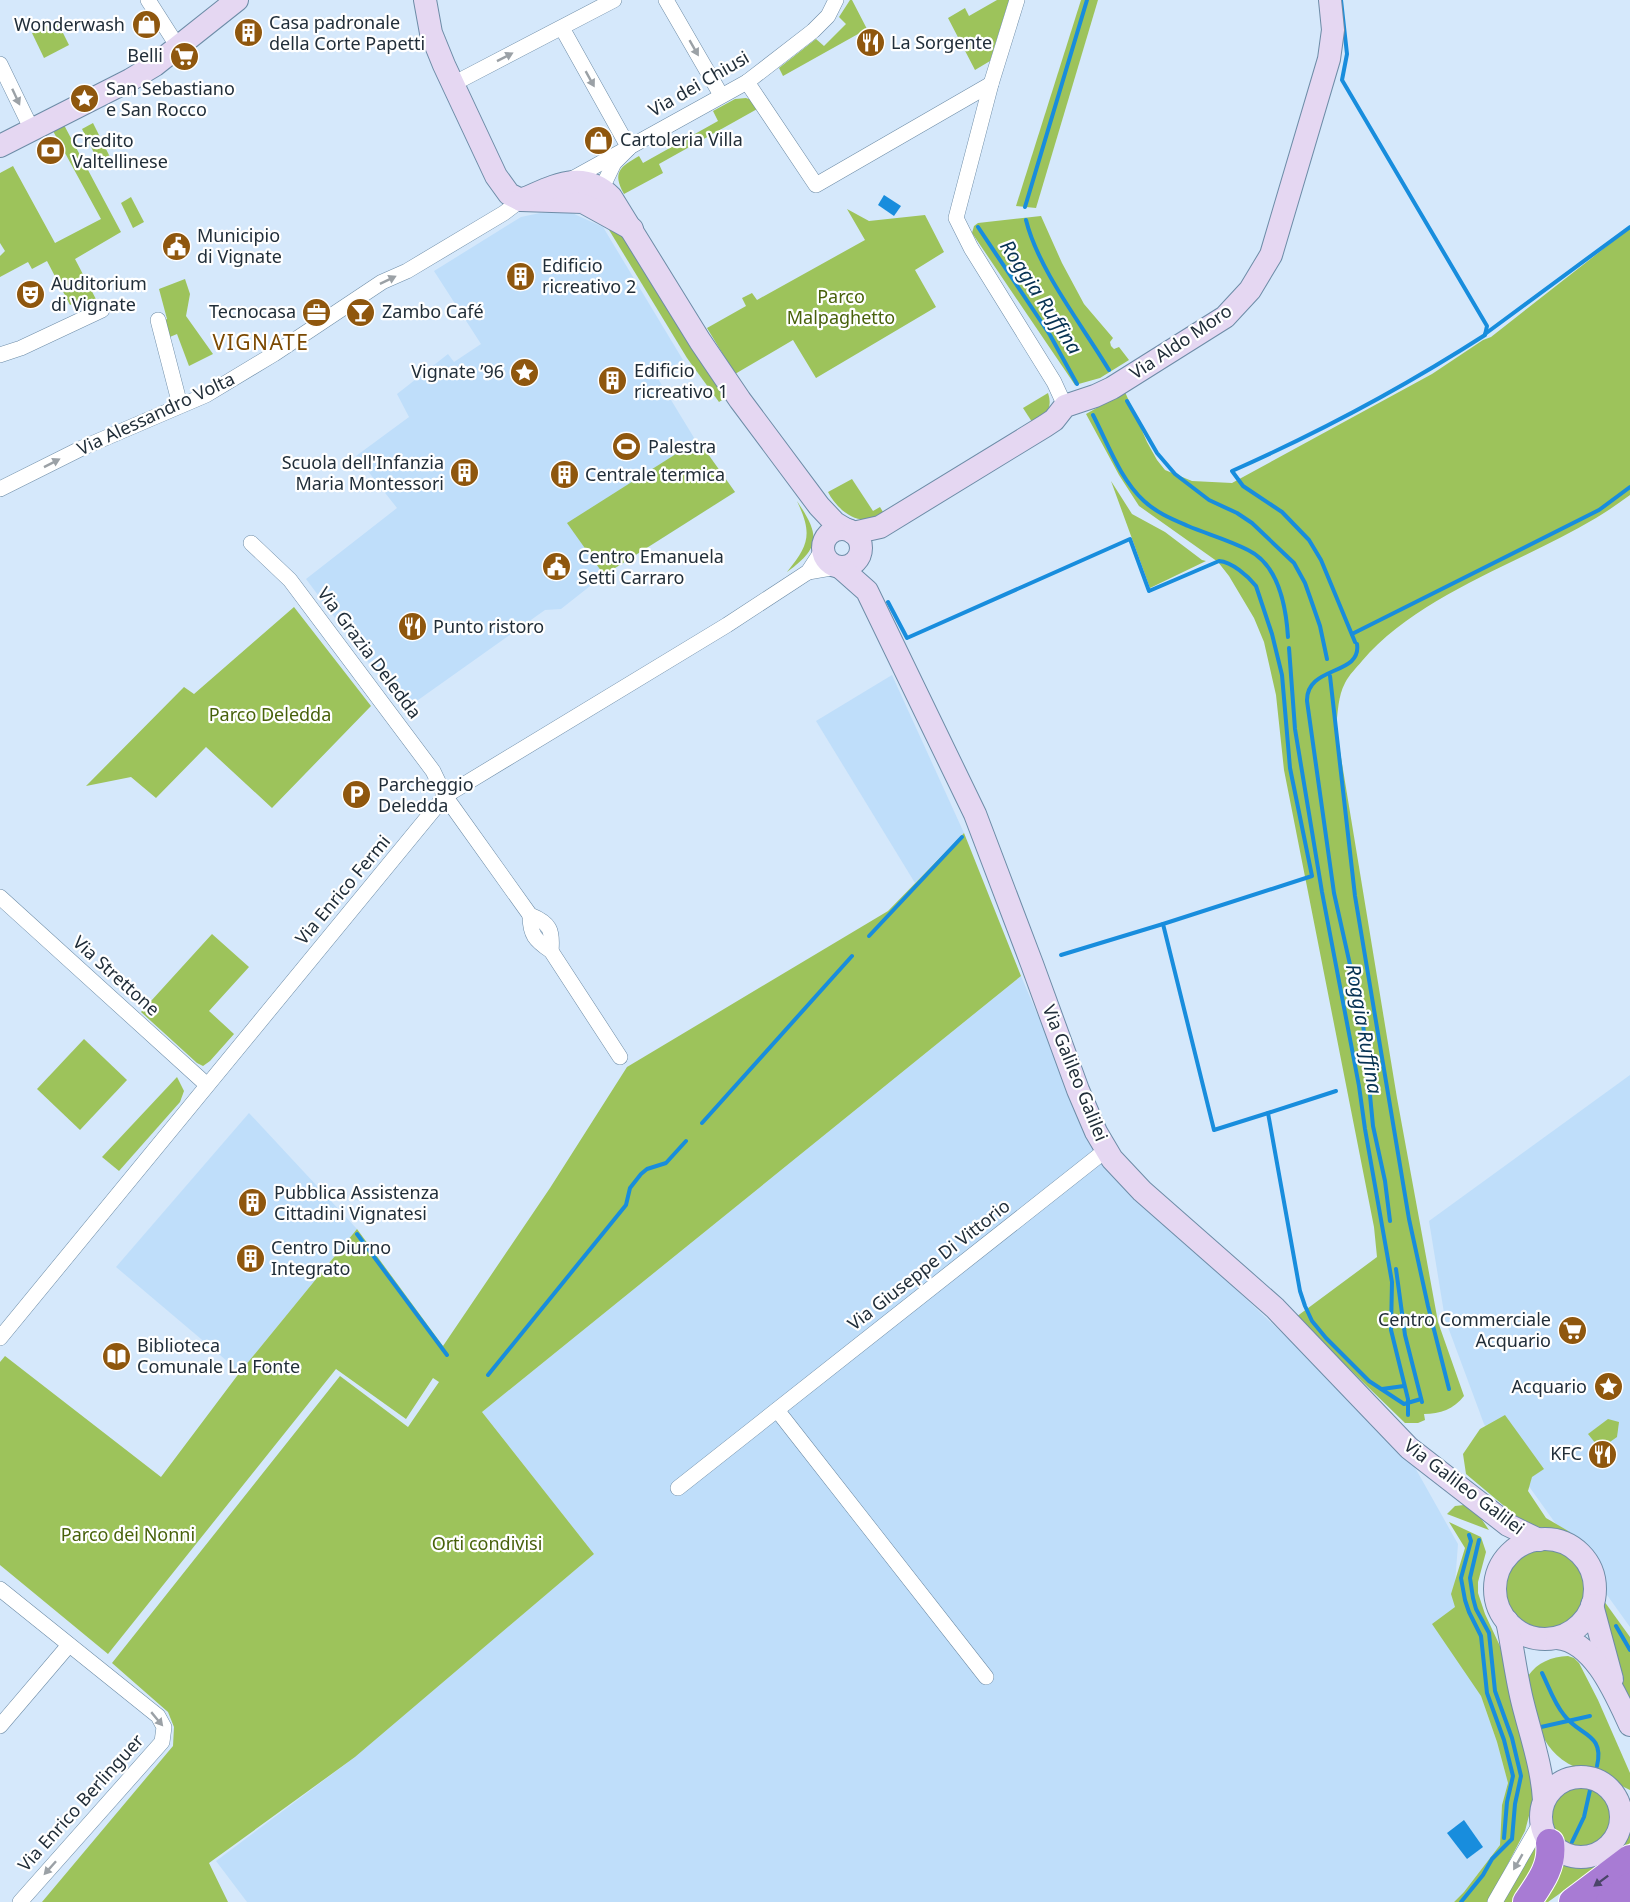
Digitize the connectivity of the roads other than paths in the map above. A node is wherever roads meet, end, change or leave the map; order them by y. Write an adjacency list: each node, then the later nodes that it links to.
1 (148, 0): 10 (street)
2 (237, 0): 10 (street)
3 (425, 0): 13 (street)
4 (615, 0): 9 (street)
5 (666, 0): 15 (street, one-way to 15)
6 (1017, 0): 14 (street)
7 (1330, 0): 28 (street, Via Aldo Moro)
8 (833, 2): 12 (street, Via dei Chiusi)
9 (561, 27): 13 (street, one-way to 9); 18 (street, one-way to 18)
10 (178, 47): 16 (street)
11 (0, 64): 16 (street, one-way to 16)
12 (747, 82): 14 (street); 15 (street, Via dei Chiusi)
13 (453, 84): 21 (street)
14 (991, 84): 28 (street)
15 (721, 95): 18 (street, Via dei Chiusi)
16 (32, 130): 17 (street)
17 (0, 146)
18 (629, 148): 19 (street, Via dei Chiusi); 20 (street, Via dei Chiusi)
19 (570, 180): 20 (street); 21 (street, Via Alessandro Volta); 22 (street)
20 (603, 188): 22 (street); 23 (street)
21 (521, 200): 22 (street); 27 (street, Via Alessandro Volta, one-way to 21)
22 (583, 202): 23 (street)
23 (632, 229): 31 (street)
24 (102, 310): 26 (street)
25 (158, 320): 27 (street)
26 (0, 355)
27 (180, 405): 29 (street, Via Alessandro Volta, one-way to 27)
28 (1065, 406): 31 (street, Via Aldo Moro)
29 (0, 489)
30 (251, 543): 33 (street, Via Grazia Deledda)
31 (843, 549): 32 (street); 32 (street); 37 (street, Via Galileo Galilei)
32 (808, 572): 33 (street, Via Enrico Fermi)
33 (445, 796): 35 (street, Via Grazia Deledda); 36 (street, Via Enrico Fermi)
34 (0, 897): 36 (street, Via Strettone)
35 (620, 1057)
36 (207, 1085): 38 (street, Via Enrico Fermi)
37 (1106, 1150): 39 (street, Via Giuseppe Di Vittorio); 41 (street, Via Galileo Galilei)
38 (0, 1338)
39 (777, 1410): 40 (street, Via Giuseppe Di Vittorio); 49 (street)
40 (678, 1488)
41 (1480, 1504): 42 (street, Via Galileo Galilei); 43 (street)
42 (1539, 1540): 43 (street); 45 (street)
43 (1501, 1567): 46 (street)
44 (0, 1589): 48 (street, Via Enrico Berlinguer)
45 (1592, 1605): 47 (street); 51 (street)
46 (1507, 1621): 47 (street); 50 (street)
47 (1551, 1638): 50 (street); 51 (street)
48 (69, 1645): 53 (street); 61 (street, Via Enrico Berlinguer, one-way to 61)
49 (986, 1677)
50 (1519, 1681): 54 (street)
51 (1615, 1693): 52 (street)
52 (1630, 1725)
53 (0, 1726)
54 (1532, 1733): 55 (street); 58 (street)
55 (1578, 1776): 56 (street); 58 (street)
56 (1609, 1788): 57 (street); 59 (street)
57 (1630, 1798)
58 (1545, 1822): 59 (street); 62 (street, one-way to 62); 63 (highway)
59 (1625, 1840): 64 (highway, one-way to 64)
60 (1630, 1887): 65 (highway)
61 (20, 1902)
62 (1495, 1902)
63 (1527, 1902)
64 (1573, 1902)
65 (1610, 1902)

